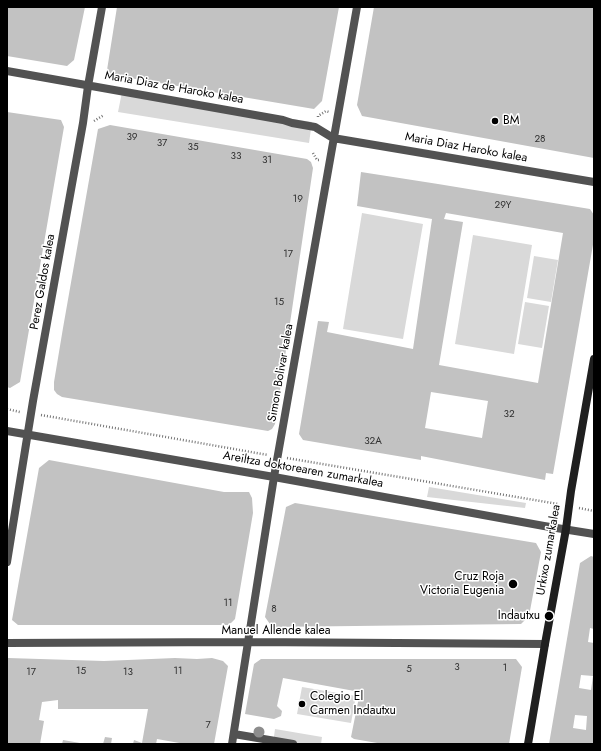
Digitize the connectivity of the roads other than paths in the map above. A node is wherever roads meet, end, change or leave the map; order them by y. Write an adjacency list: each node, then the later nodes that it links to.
1 (102, 7): 4 (street, Perez Galdos kalea)
2 (357, 7): 5 (street, Simon Bolivar kalea)
3 (7, 71): 4 (street, Maria Diaz de Haroko kalea)
4 (88, 86): 5 (street, Maria Diaz de Haroko kalea); 9 (street, Perez Galdos kalea)
5 (333, 138): 6 (street, Maria Diaz Haroko kalea); 10 (street, Simon Bolivar kalea)
6 (594, 182)
7 (594, 359): 11 (main road, Urkixo zumarkalea)
8 (7, 431): 9 (street, Areiltza doktorearen zumarkalea)
9 (28, 435): 10 (street, Areiltza doktorearen zumarkalea); 13 (street, Perez Galdos kalea)
10 (274, 477): 11 (street, Areiltza doktorearen zumarkalea); 14 (street, Simon Bolivar kalea)
11 (566, 529): 12 (street, Areiltza doktorearen zumarkalea); 16 (main road, Urkixo zumarkalea)
12 (594, 534)
13 (7, 562)
14 (248, 642): 15 (street, Manuel Allende kalea); 16 (street, Manuel Allende kalea); 17 (street, Simon Bolivar kalea)
15 (7, 643)
16 (545, 644): 20 (main road, Urkixo zumarkalea)
17 (234, 734): 18 (street, Simon Bolivar kalea); 19 (street)
18 (232, 744)
19 (293, 744)
20 (528, 744)

